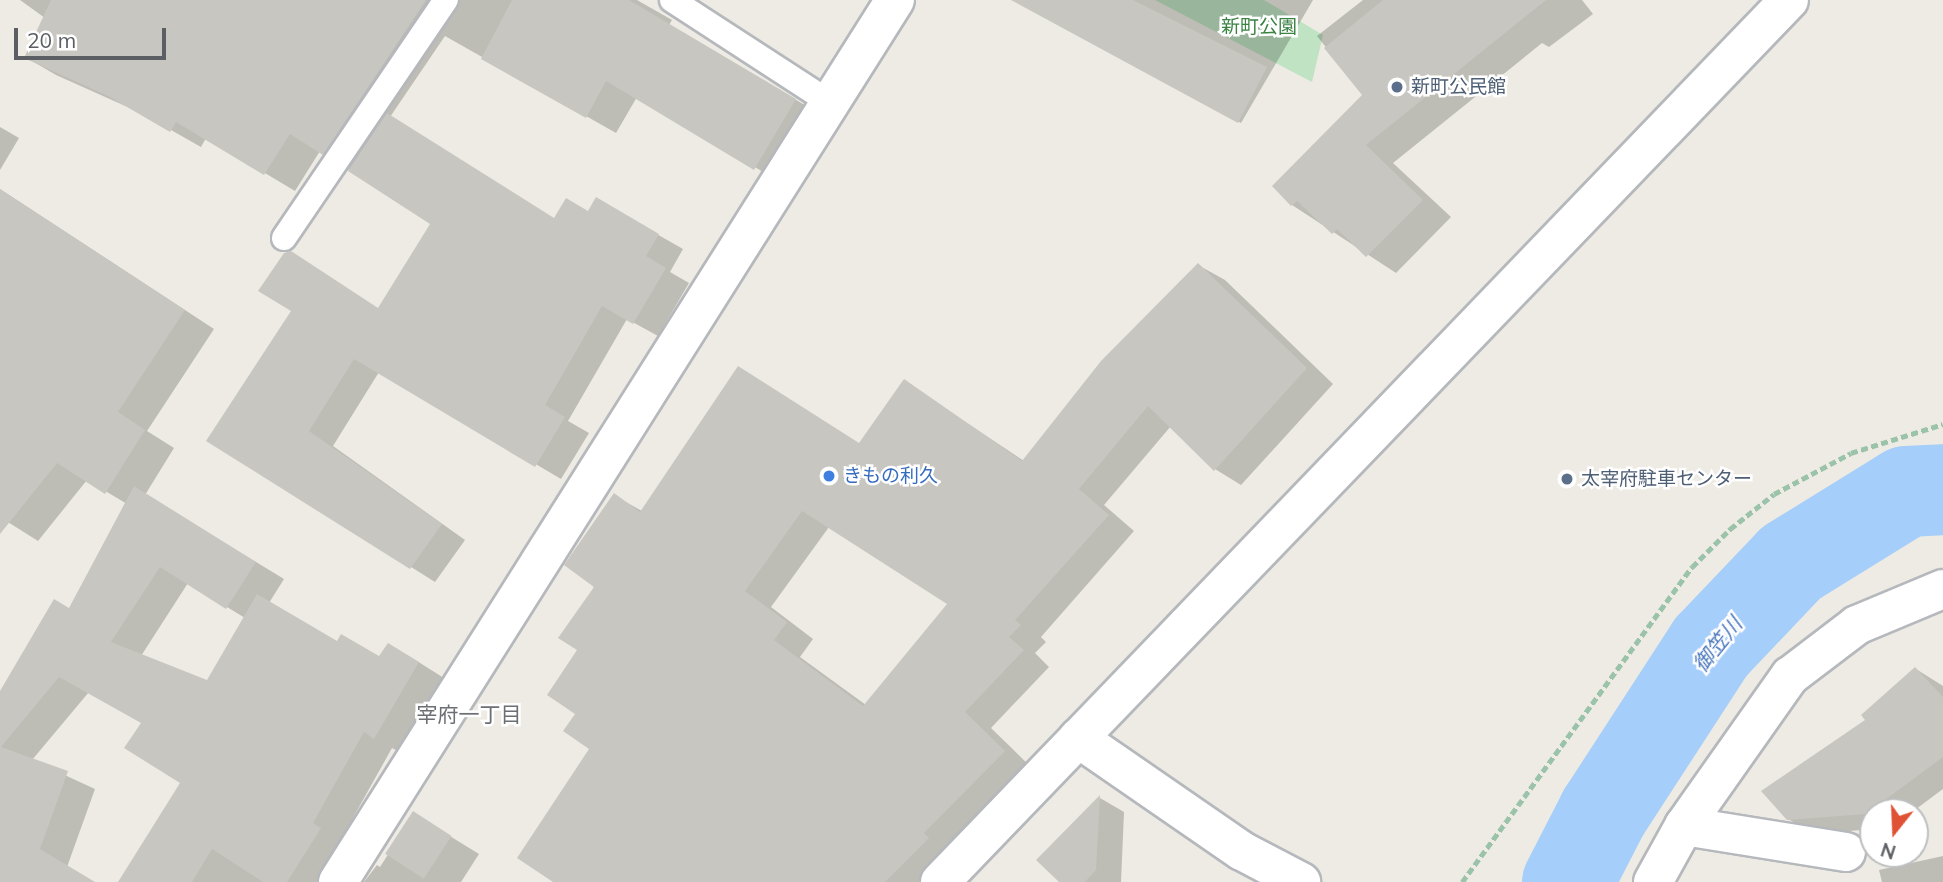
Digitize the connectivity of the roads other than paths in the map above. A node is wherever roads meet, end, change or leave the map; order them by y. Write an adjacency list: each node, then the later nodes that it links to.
1 (446, 0): 6 (lane)
2 (672, 0): 5 (lane)
3 (895, 0): 5 (street)
4 (1788, 0): 8 (street)
5 (828, 102): 11 (street)
6 (284, 238)
7 (1943, 589): 9 (street)
8 (1078, 738): 12 (street); 13 (street)
9 (1684, 826): 10 (street); 14 (street)
10 (1846, 852)
11 (338, 882)
12 (940, 882)
13 (1301, 882)
14 (1653, 882)

